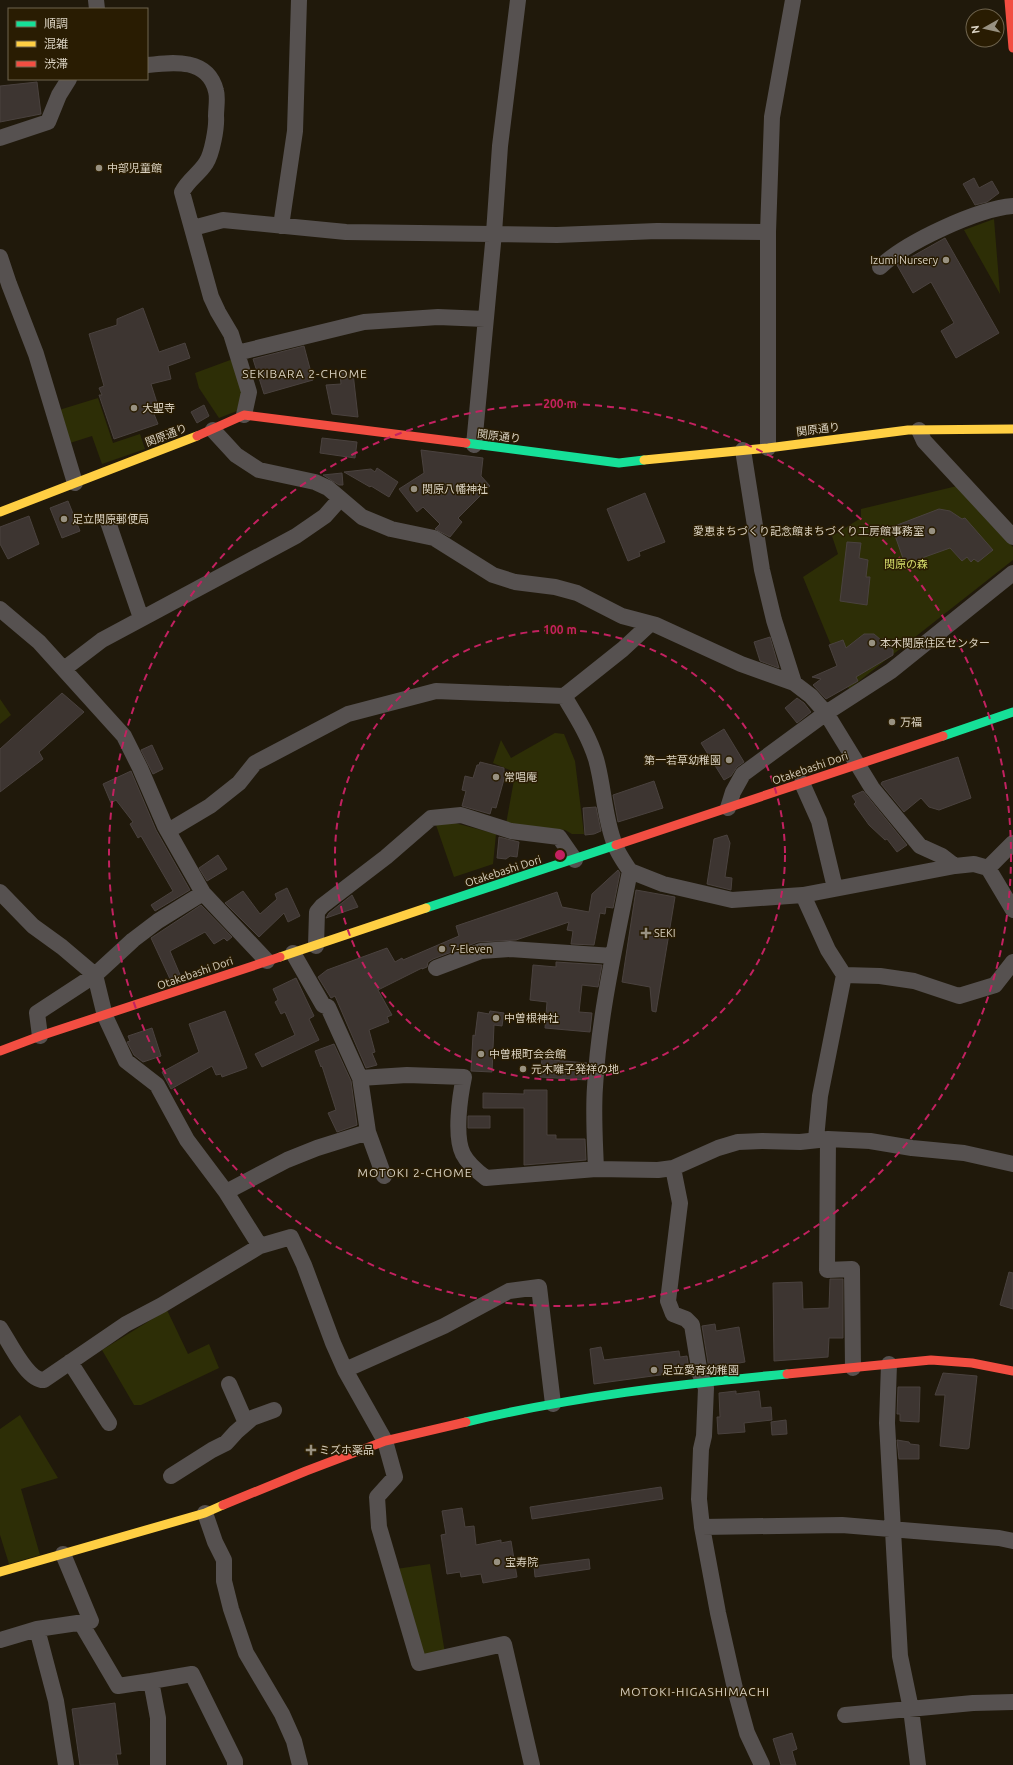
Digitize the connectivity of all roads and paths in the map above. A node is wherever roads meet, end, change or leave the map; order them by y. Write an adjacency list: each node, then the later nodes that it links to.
1 (299, 0): 10 (street)
2 (518, 0): 13 (street)
3 (793, 0): 12 (street)
4 (1011, 10): 5 (street)
5 (1013, 48)
6 (148, 65): 11 (street)
7 (68, 80): 8 (street)
8 (0, 138)
9 (1013, 206): 15 (street)
10 (281, 226): 11 (street); 13 (street)
11 (193, 228): 17 (street)
12 (768, 232): 13 (street); 23 (street)
13 (494, 233): 16 (street)
14 (0, 257): 25 (street)
15 (880, 267)
16 (485, 319): 17 (street); 22 (street)
17 (237, 354): 18 (street)
18 (244, 415): 20 (street, 関原通り); 22 (street, 関原通り)
19 (1013, 428): 21 (street, 関原通り)
20 (213, 430): 25 (street, 関原通り); 26 (street)
21 (919, 430): 23 (street, 関原通り); 29 (street)
22 (474, 445): 24 (street, 関原通り)
23 (768, 448): 24 (street, 関原通り)
24 (743, 450): 35 (street)
25 (75, 483): 27 (street, 関原通り)
26 (340, 498): 32 (street); 33 (street)
27 (0, 512)
28 (108, 522): 32 (street)
29 (1013, 537)
30 (1013, 573): 38 (street)
31 (0, 609): 34 (street)
32 (140, 618): 34 (street)
33 (650, 624): 35 (street); 36 (street)
34 (64, 669): 42 (street)
35 (794, 683): 38 (street)
36 (564, 696): 42 (street); 44 (street)
37 (1013, 712): 39 (street, Otakebashi Dori)
38 (826, 713): 39 (street); 41 (street)
39 (858, 764): 40 (street, Otakebashi Dori); 46 (street)
40 (802, 783): 41 (street, Otakebashi Dori); 49 (street)
41 (728, 808): 44 (street, Otakebashi Dori)
42 (168, 831): 51 (street)
43 (1013, 843): 47 (street)
44 (615, 846): 45 (street, Otakebashi Dori); 48 (street)
45 (575, 860): 54 (street, Otakebashi Dori); 54 (street)
46 (955, 866): 47 (street); 49 (street)
47 (988, 868): 53 (street)
48 (630, 871): 52 (street); 56 (street)
49 (835, 888): 52 (street)
50 (0, 892): 60 (street)
51 (203, 893): 57 (street); 60 (street)
52 (803, 895): 61 (street)
53 (1013, 910)
54 (316, 946): 55 (street, Otakebashi Dori)
55 (294, 953): 57 (street, Otakebashi Dori); 65 (street)
56 (613, 956): 59 (street); 70 (street)
57 (267, 961): 62 (street, Otakebashi Dori)
58 (1013, 962): 61 (street)
59 (436, 968)
60 (95, 975): 62 (street); 63 (street)
61 (844, 975): 67 (street)
62 (105, 1016): 63 (street, Otakebashi Dori); 72 (street)
63 (40, 1036): 64 (street, Otakebashi Dori)
64 (0, 1051)
65 (360, 1078): 66 (street); 70 (street)
66 (368, 1132): 71 (street); 72 (street)
67 (822, 1139): 68 (street); 69 (street); 77 (street)
68 (1013, 1164)
69 (673, 1168): 70 (street); 80 (street)
70 (596, 1169)
71 (384, 1176)
72 (226, 1192): 73 (street)
73 (260, 1246): 75 (street); 78 (street)
74 (0, 1328): 75 (street)
75 (70, 1362): 84 (street)
76 (889, 1364): 77 (street); 79 (street); 90 (street)
77 (853, 1368): 80 (street)
78 (345, 1370): 82 (street); 86 (street)
79 (1013, 1371)
80 (704, 1382): 82 (street); 89 (street)
81 (229, 1384): 85 (street)
82 (553, 1404): 86 (street)
83 (274, 1410): 85 (street)
84 (109, 1423)
85 (246, 1423): 87 (street)
86 (385, 1441): 88 (street); 105 (street)
87 (171, 1476)
88 (204, 1513): 92 (street); 104 (street)
89 (702, 1527): 90 (street); 106 (street)
90 (892, 1530): 91 (street); 99 (street)
91 (1013, 1541)
92 (63, 1554): 93 (street); 94 (street)
93 (0, 1572)
94 (81, 1623): 95 (street); 97 (street)
95 (37, 1629): 96 (street); 101 (street)
96 (0, 1640)
97 (151, 1680): 102 (street); 103 (street)
98 (1013, 1702): 99 (street)
99 (911, 1709): 100 (street); 107 (street)
100 (846, 1715)
101 (66, 1765)
102 (158, 1765)
103 (235, 1765)
104 (300, 1765)
105 (532, 1765)
106 (762, 1765)
107 (918, 1765)

